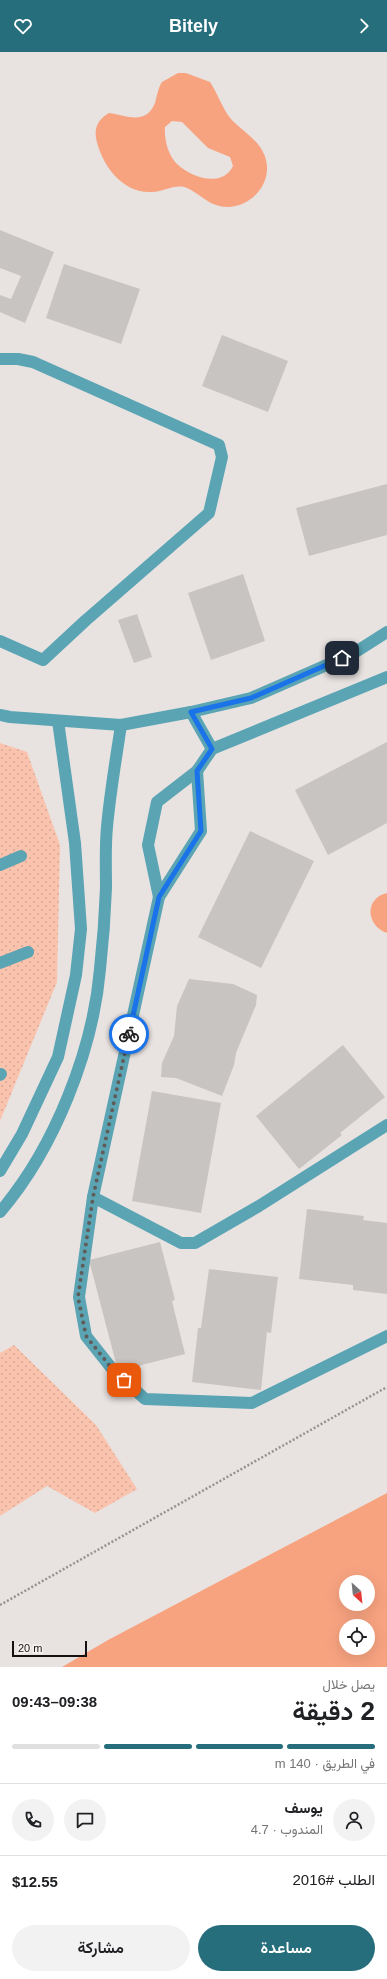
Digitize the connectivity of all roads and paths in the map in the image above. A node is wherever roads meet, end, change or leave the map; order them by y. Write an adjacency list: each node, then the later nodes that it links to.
1 (0, 358): 3 (street)
2 (387, 632): 5 (street)
3 (0, 641)
4 (387, 677): 9 (street)
5 (191, 712): 8 (street); 9 (street)
6 (5, 716): 7 (street)
7 (58, 721): 8 (street); 17 (street)
8 (121, 725): 19 (street)
9 (212, 749): 10 (street)
10 (197, 771): 13 (street); 13 (street)
11 (21, 856): 12 (street)
12 (0, 865)
13 (159, 897): 18 (street)
14 (28, 952): 15 (street)
15 (0, 963)
16 (387, 1125): 18 (street)
17 (0, 1171)
18 (93, 1197): 20 (street)
19 (0, 1212)
20 (387, 1336)
21 (387, 1387): 22 (path)
22 (0, 1605)

